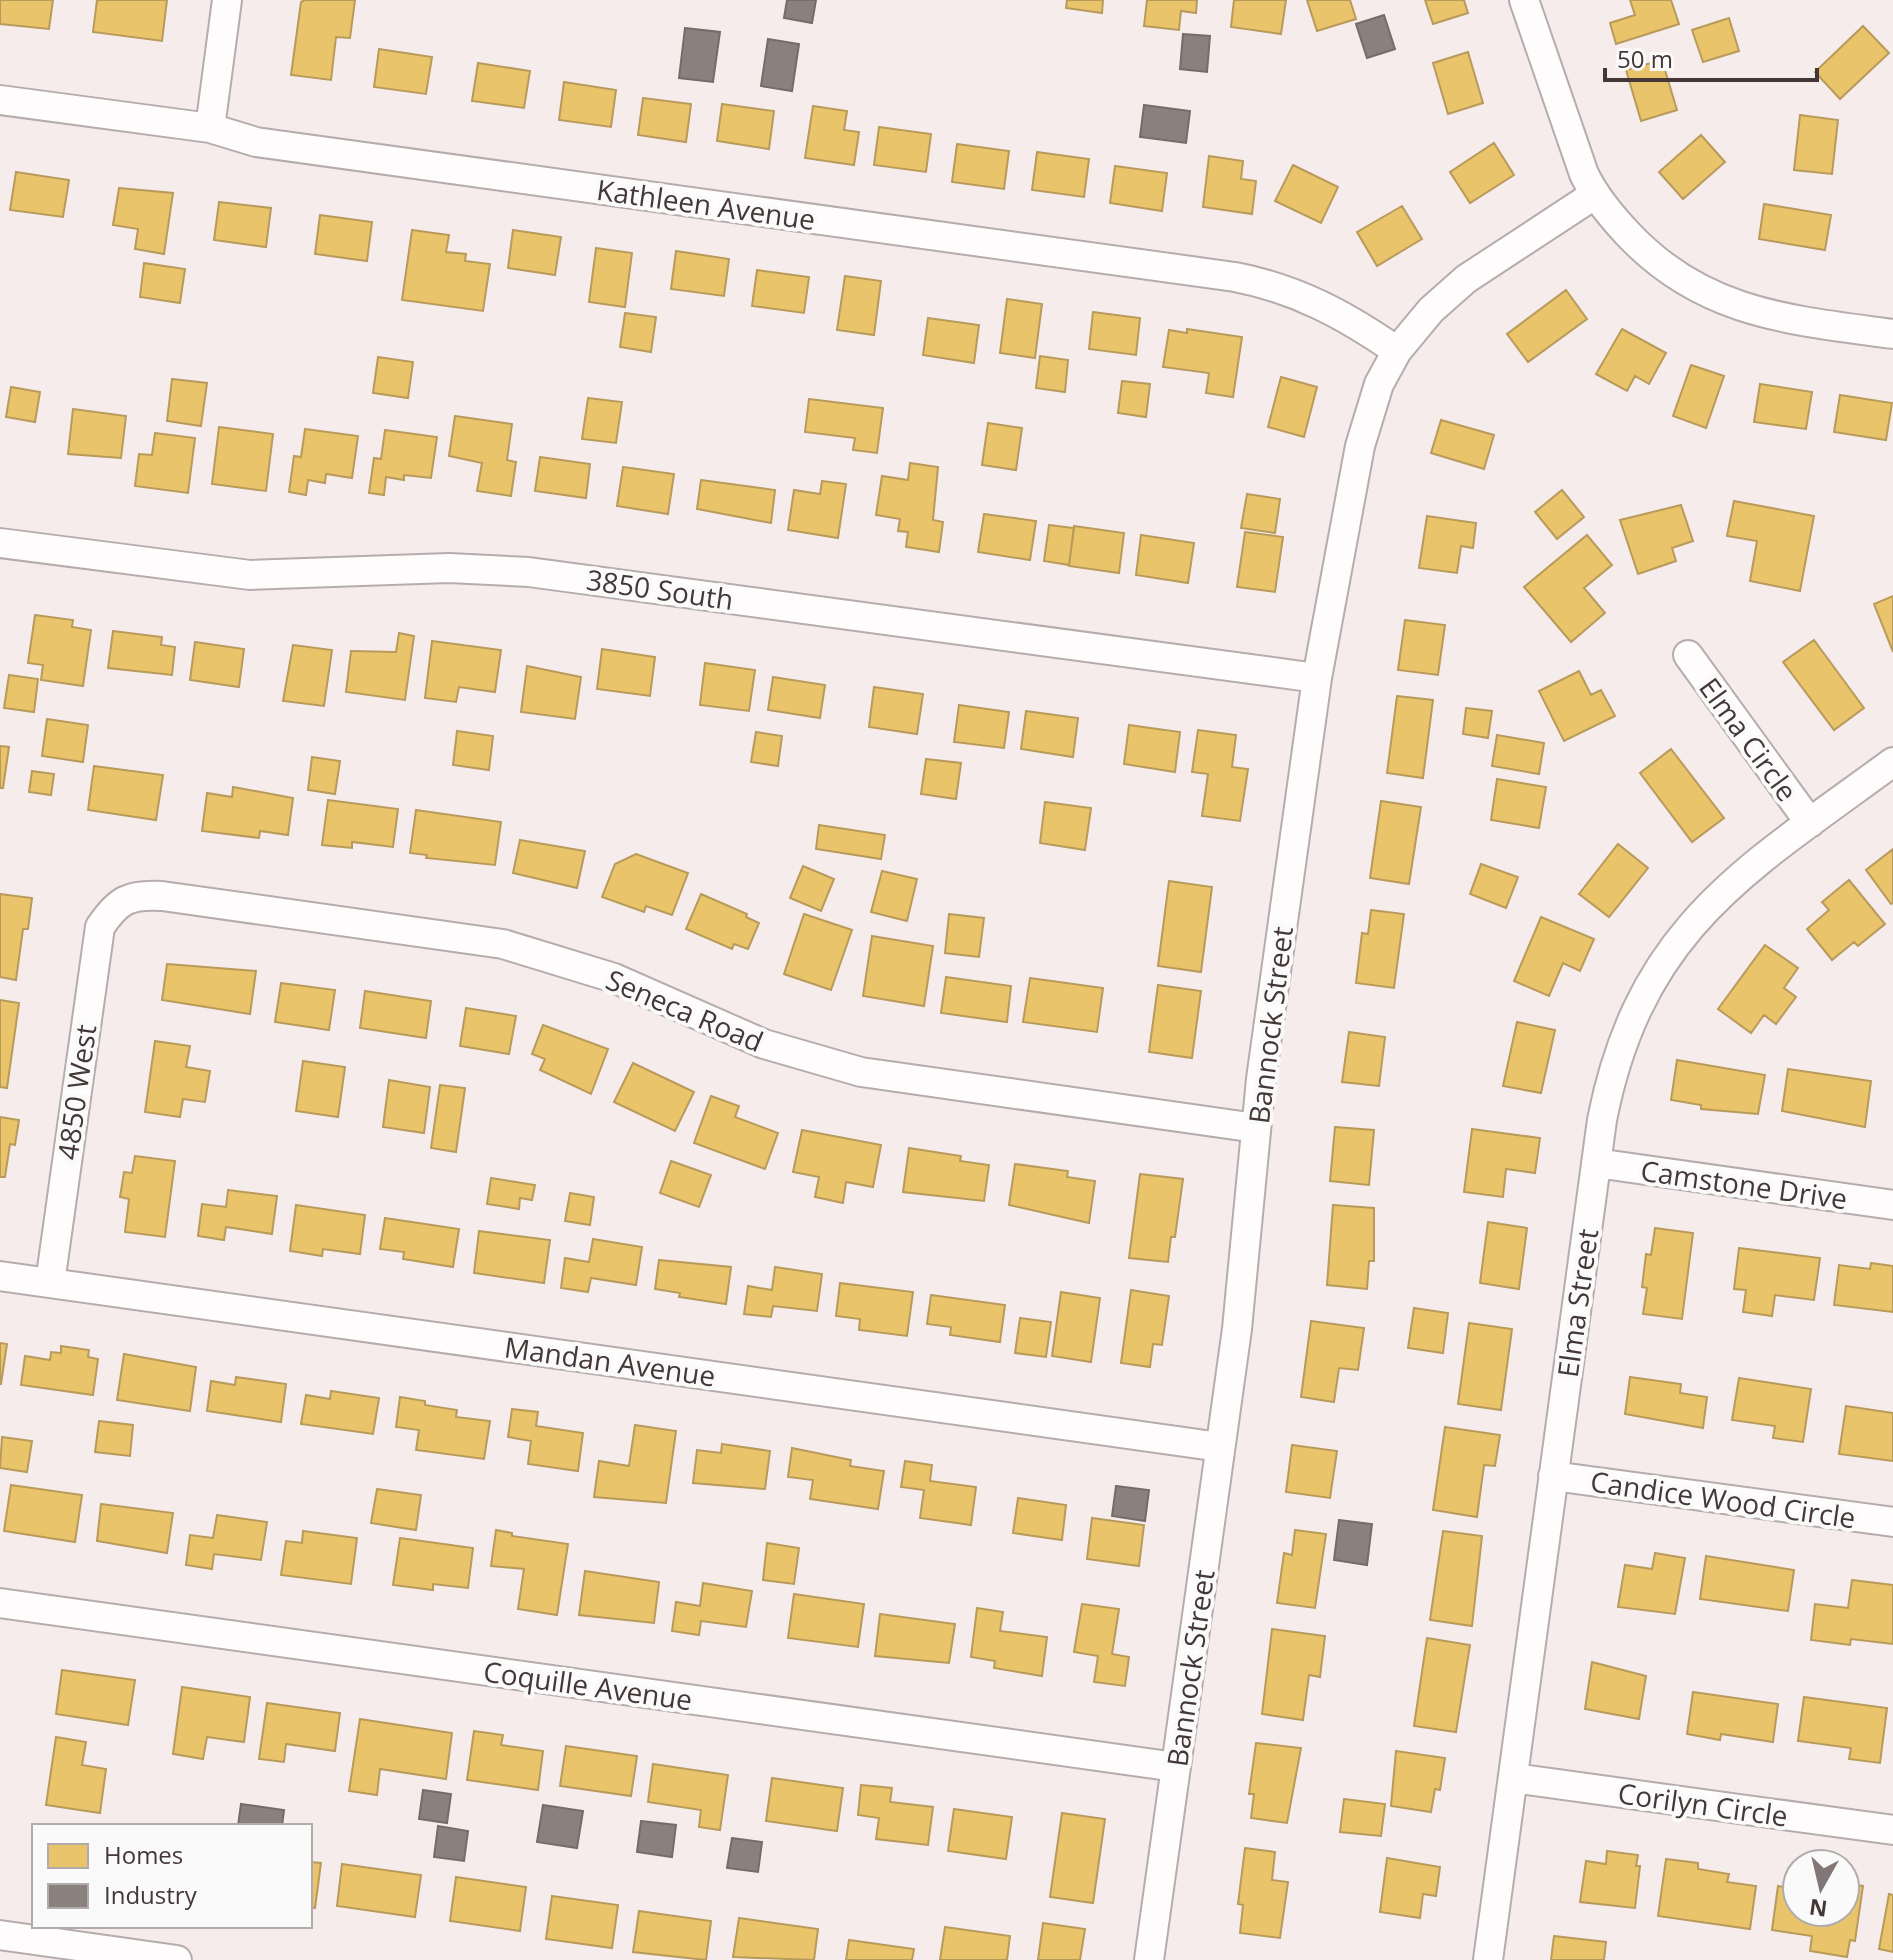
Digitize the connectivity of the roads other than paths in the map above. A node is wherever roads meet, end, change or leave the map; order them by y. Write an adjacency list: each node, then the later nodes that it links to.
1 (227, 0): 4 (street)
2 (1524, 0): 5 (street)
3 (0, 100): 4 (street, Kathleen Avenue)
4 (210, 128): 7 (street, Kathleen Avenue)
5 (1594, 195): 6 (street); 7 (street, Bannock Street)
6 (1893, 334)
7 (1397, 351): 10 (street, Bannock Street)
8 (0, 543): 10 (street, 3850 South)
9 (1688, 655): 12 (street, Elma Circle)
10 (1317, 678): 14 (street, Bannock Street)
11 (1893, 762): 12 (street, Elma Street)
12 (1810, 823): 15 (street, Elma Street)
13 (115, 905): 14 (street, Seneca Road); 18 (street, 4850 West)
14 (1256, 1128): 19 (street, Bannock Street)
15 (1596, 1163): 16 (street, Camstone Drive); 20 (street, Elma Street)
16 (1893, 1205)
17 (0, 1276): 18 (street, Mandan Avenue)
18 (50, 1283): 19 (street, Mandan Avenue)
19 (1220, 1447): 23 (street, Bannock Street)
20 (1553, 1476): 21 (street, Candice Wood Circle); 24 (street, Elma Street)
21 (1893, 1522)
22 (1, 1611): 23 (street, Coquille Avenue)
23 (1176, 1767): 28 (street, Bannock Street)
24 (1513, 1778): 25 (street, Corilyn Circle); 29 (street, Elma Street)
25 (1893, 1830)
26 (0, 1935): 27 (street)
27 (177, 1960)
28 (1149, 1960)
29 (1488, 1960)

